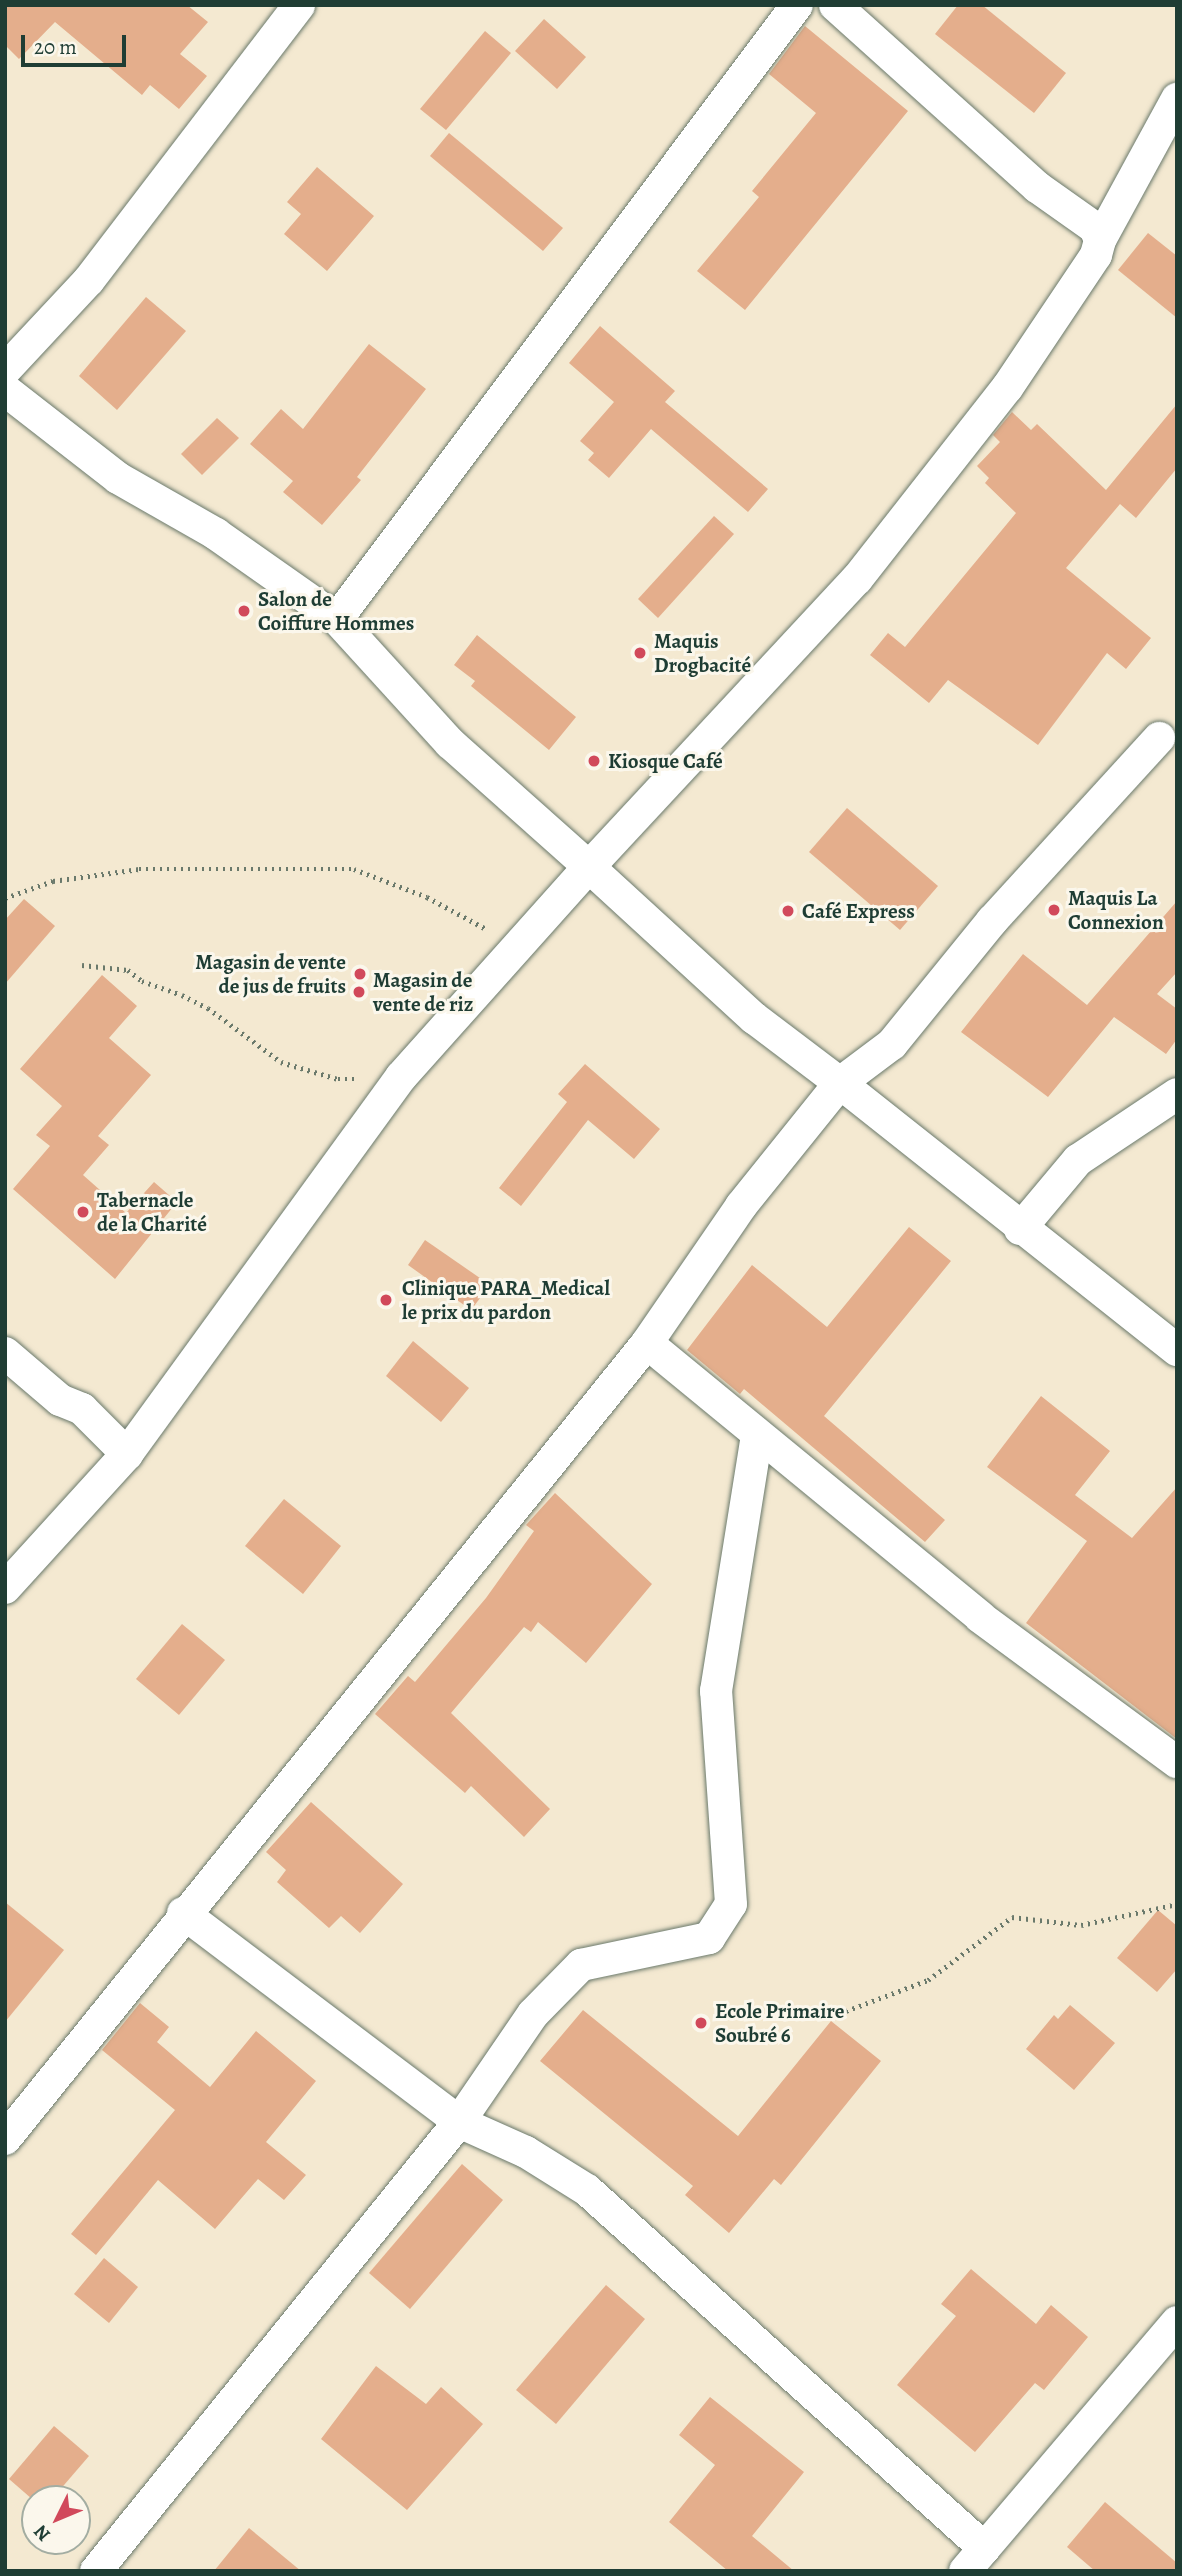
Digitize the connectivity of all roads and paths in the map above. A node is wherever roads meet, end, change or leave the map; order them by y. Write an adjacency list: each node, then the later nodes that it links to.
1 (299, 5): 6 (street)
2 (797, 5): 8 (street)
3 (835, 5): 5 (street)
4 (1177, 99): 5 (street)
5 (1100, 240): 10 (street)
6 (5, 370)
7 (5, 390): 8 (street)
8 (337, 619): 10 (street)
9 (1159, 738): 15 (street)
10 (589, 867): 12 (street); 15 (street)
11 (5, 898): 12 (path)
12 (517, 945): 14 (street)
13 (82, 965): 14 (path)
14 (401, 1077): 22 (street)
15 (840, 1083): 17 (street); 18 (street)
16 (1177, 1094): 17 (street)
17 (1020, 1229): 19 (street)
18 (647, 1343): 21 (street); 26 (street)
19 (1177, 1350)
20 (5, 1353): 22 (street)
21 (757, 1435): 24 (street); 28 (street)
22 (127, 1454): 23 (street)
23 (5, 1587)
24 (1177, 1762)
25 (1177, 1904): 27 (path)
26 (183, 1913): 28 (street); 29 (street)
27 (846, 2011)
28 (459, 2122): 31 (street); 32 (street)
29 (5, 2139)
30 (1177, 2322): 31 (street)
31 (975, 2560)
32 (96, 2571)

